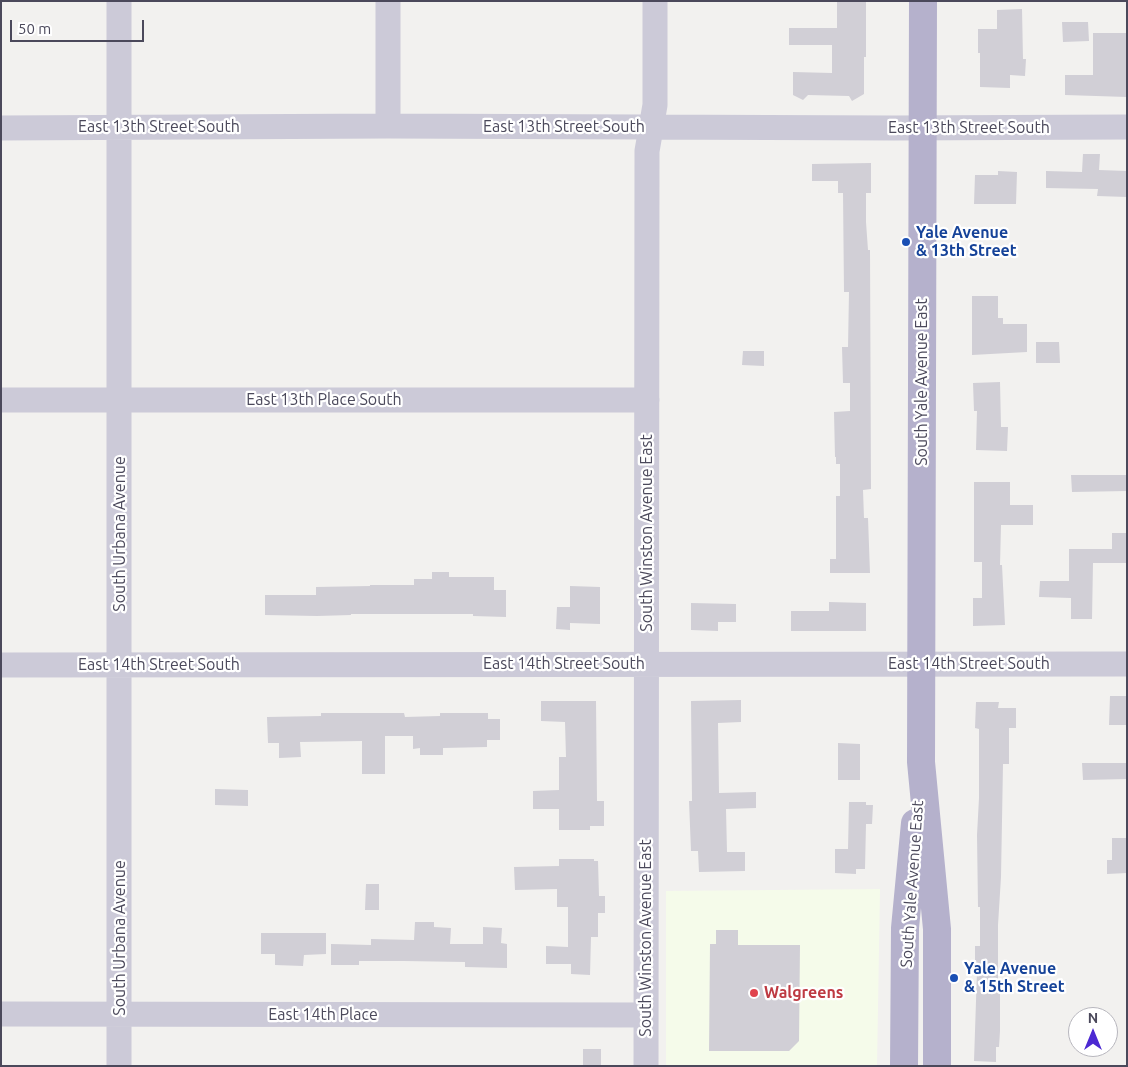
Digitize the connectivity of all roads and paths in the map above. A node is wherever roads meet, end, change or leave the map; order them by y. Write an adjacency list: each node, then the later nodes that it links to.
1 (119, 1): 8 (street, South Urbana Avenue)
2 (388, 1): 5 (street)
3 (655, 1): 9 (street, South Winston Avenue East)
4 (923, 1): 10 (main road, South Yale Avenue East)
5 (388, 126): 8 (street, East 13th Street South); 9 (street, East 13th Street South)
6 (1127, 127): 10 (street, East 13th Street South)
7 (1, 128): 8 (street, East 13th Street South)
8 (119, 128): 12 (street, South Urbana Avenue)
9 (651, 128): 10 (street, East 13th Street South); 13 (street, South Winston Avenue East)
10 (923, 128): 15 (main road, South Yale Avenue East)
11 (1, 400): 12 (street, East 13th Place South)
12 (119, 400): 13 (street, East 13th Place South); 18 (street, South Urbana Avenue)
13 (647, 400): 14 (street, South Winston Avenue East)
14 (647, 664): 15 (street, East 14th Street South); 18 (street, East 14th Street South); 24 (street, South Winston Avenue East)
15 (921, 664): 16 (street, East 14th Street South); 19 (main road, South Yale Avenue East)
16 (1127, 664)
17 (1, 665): 18 (street, East 14th Street South)
18 (120, 666): 23 (street, South Urbana Avenue)
19 (921, 762): 20 (main road, South Yale Avenue East); 21 (main road, South Yale Avenue East)
20 (905, 928): 21 (main road); 27 (main road, South Yale Avenue East)
21 (937, 929): 28 (main road, South Yale Avenue East)
22 (1, 1014): 23 (street, East 14th Place)
23 (120, 1015): 24 (street, East 14th Place); 25 (street, South Urbana Avenue)
24 (645, 1015): 26 (street, South Winston Avenue East)
25 (119, 1066)
26 (646, 1066)
27 (904, 1066)
28 (937, 1066)

